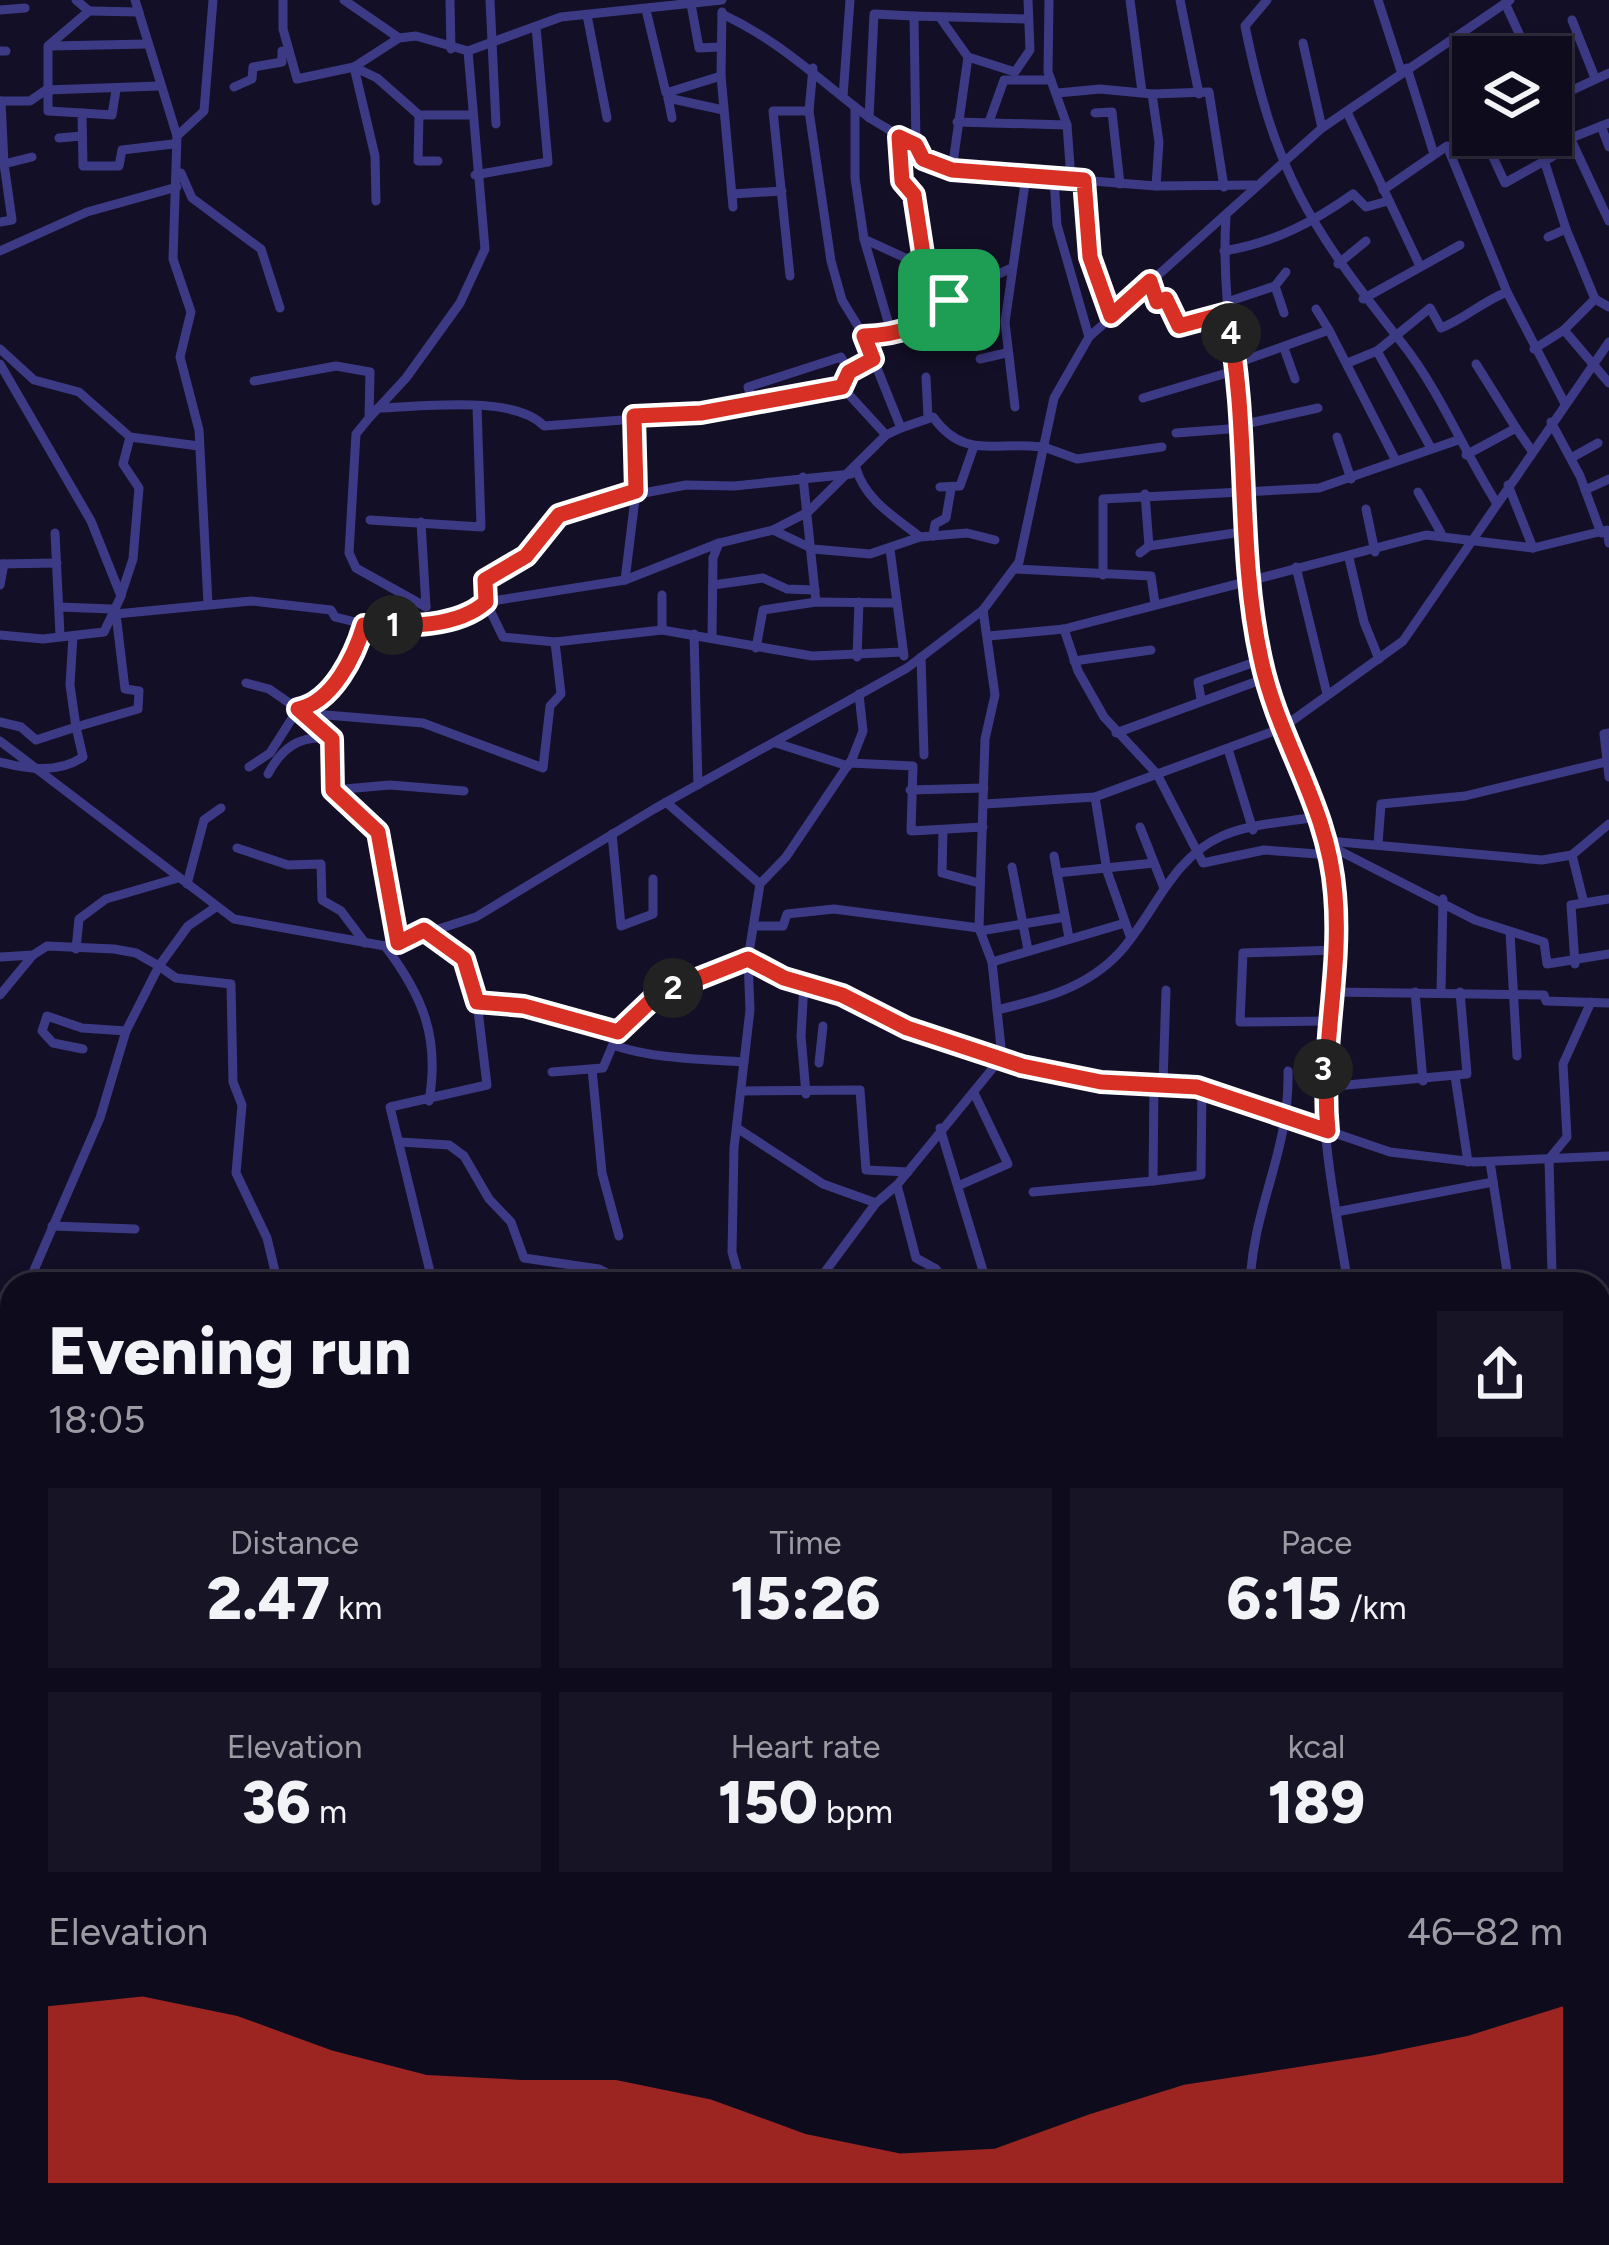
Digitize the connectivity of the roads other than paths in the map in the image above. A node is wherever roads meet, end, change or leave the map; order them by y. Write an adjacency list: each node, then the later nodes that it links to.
1 (76, 0): 20 (street)
2 (213, 0): 78 (street)
3 (283, 0): 27 (street)
4 (344, 0): 31 (street)
5 (450, 0): 37 (street)
6 (490, 0): 32 (street)
7 (721, 0): 15 (street); 22 (street)
8 (850, 0): 56 (street)
9 (1028, 0): 26 (street)
10 (1048, 0): 46 (street)
11 (1130, 0): 53 (street)
12 (1180, 0): 54 (street)
13 (1267, 0): 89 (street)
14 (1378, 0): 42 (street)
15 (690, 2): 21 (street); 36 (street)
16 (1508, 2): 30 (street); 42 (street)
17 (137, 6): 20 (street); 33 (street)
18 (25, 8): 19 (street)
19 (0, 10)
20 (89, 10): 35 (street)
21 (646, 10): 23 (street); 55 (street)
22 (722, 14): 36 (street); 41 (street)
23 (587, 15): 29 (street); 66 (street)
24 (914, 16): 25 (street); 68 (street); 80 (street)
25 (941, 19): 26 (street); 39 (street)
26 (1027, 19): 39 (street)
27 (282, 20): 40 (street); 48 (street)
28 (1573, 20): 45 (street)
29 (536, 27): 32 (street); 92 (street)
30 (1522, 36)
31 (399, 38): 37 (street); 40 (street)
32 (491, 40): 38 (street); 71 (street)
33 (147, 44): 35 (street); 47 (street)
34 (1303, 44): 74 (street)
35 (48, 46): 50 (street)
36 (720, 47): 44 (street)
37 (451, 49): 38 (street)
38 (468, 51): 65 (street)
39 (968, 57): 69 (street)
40 (354, 67): 64 (street); 105 (street)
41 (813, 68): 56 (street); 60 (street)
42 (1404, 70): 61 (street); 82 (street)
43 (1609, 73): 45 (street)
44 (721, 76): 55 (street); 59 (street)
45 (1595, 78): 49 (street)
46 (1051, 80): 52 (street); 70 (street)
47 (159, 86): 51 (street); 78 (street)
48 (234, 87)
49 (1572, 89)
50 (46, 90): 51 (street); 57 (street); 62 (street)
51 (116, 90): 62 (street)
52 (1058, 93): 53 (street); 72 (street)
53 (1147, 93): 54 (street); 99 (street)
54 (1199, 94): 100 (street)
55 (667, 95): 59 (street); 67 (street)
56 (843, 98): 58 (street)
57 (0, 101): 88 (street)
58 (855, 107): 68 (street); 114 (street)
59 (723, 110): 104 (street)
60 (809, 111): 103 (street); 140 (street)
61 (1347, 112): 74 (street); 102 (street)
62 (82, 113): 75 (street)
63 (1095, 113): 97 (street)
64 (419, 115): 65 (street); 87 (street)
65 (470, 116): 92 (street)
66 (607, 118)
67 (672, 118)
68 (868, 118): 76 (street)
69 (957, 122): 70 (street); 91 (street)
70 (989, 122): 72 (street)
71 (496, 124)
72 (1067, 125): 95 (street)
73 (1605, 125): 79 (street); 81 (street)
74 (1322, 128): 89 (street)
75 (82, 136): 77 (street); 78 (street)
76 (899, 137): 80 (street); 121 (street)
77 (58, 138)
78 (175, 140): 90 (street)
79 (1572, 142): 109 (street)
80 (916, 145): 91 (street)
81 (1609, 147)
82 (1433, 151): 102 (street); 127 (street)
83 (1492, 156): 86 (street)
84 (1550, 156): 86 (street)
85 (32, 157): 88 (street)
86 (1544, 160): 112 (street)
87 (438, 161)
88 (2, 164): 110 (street)
89 (1281, 164): 98 (street); 111 (street)
90 (179, 168): 101 (street); 132 (street)
91 (952, 170): 93 (street)
92 (475, 176): 167 (street)
93 (1026, 177): 94 (street); 122 (street)
94 (1054, 179): 95 (street); 142 (street)
95 (1071, 179): 96 (street)
96 (1084, 180): 97 (street); 136 (street)
97 (1120, 184): 99 (street)
98 (1254, 185): 100 (street); 108 (street)
99 (1156, 186): 100 (street)
100 (1224, 187)
101 (177, 188): 117 (street); 182 (street)
102 (1382, 190): 106 (street)
103 (782, 191): 104 (street); 124 (street)
104 (732, 194): 107 (street)
105 (376, 201)
106 (1388, 201): 111 (street); 120 (street)
107 (733, 207)
108 (1226, 217): 118 (street); 125 (street)
109 (1609, 221)
110 (0, 222)
111 (1311, 224): 118 (street); 119 (street)
112 (1566, 229): 113 (street); 129 (street)
113 (1548, 237)
114 (864, 239): 121 (street); 139 (street)
115 (1366, 241): 119 (street)
116 (1460, 245): 120 (street)
117 (0, 251)
118 (1223, 251): 133 (street)
119 (1338, 263): 128 (street)
120 (1420, 266): 128 (street)
121 (925, 267): 130 (street)
122 (1009, 269): 130 (street); 148 (street)
123 (1286, 272): 126 (street)
124 (790, 276)
125 (1150, 281): 133 (street); 136 (street)
126 (1275, 286): 133 (street); 135 (street)
127 (1508, 292): 141 (street); 146 (street)
128 (1363, 298): 141 (street)
129 (1595, 299): 131 (street); 138 (street)
130 (949, 300): 139 (street)
131 (1609, 307)
132 (280, 308)
133 (1227, 308): 155 (street)
134 (1316, 309): 137 (street)
135 (1284, 313)
136 (1111, 316): 142 (street)
137 (1329, 330): 144 (street); 151 (street)
138 (1564, 330): 146 (street); 152 (street)
139 (892, 335): 140 (street)
140 (864, 336): 149 (street)
141 (1395, 336): 147 (street); 180 (street)
142 (1088, 337): 184 (street)
143 (1609, 342): 152 (street)
144 (1284, 348): 155 (street); 158 (street)
145 (0, 349): 179 (street)
146 (1534, 349): 163 (street)
147 (1377, 351): 151 (street); 186 (street)
148 (1006, 353): 150 (street); 166 (street)
149 (873, 359): 156 (street); 174 (street)
150 (980, 359)
151 (1350, 362): 190 (street)
152 (1594, 363): 160 (street); 163 (street)
153 (0, 364): 232 (street)
154 (1476, 364): 175 (street)
155 (1237, 366): 162 (street); 173 (street)
156 (849, 372): 161 (street); 164 (street)
157 (926, 377): 170 (street)
158 (1294, 379)
159 (254, 381): 171 (street)
160 (1609, 383)
161 (842, 387): 164 (street); 177 (street)
162 (1143, 398)
163 (1564, 401): 172 (street)
164 (754, 405): 169 (street)
165 (477, 406): 167 (street); 169 (street); 205 (street)
166 (1015, 407)
167 (377, 408): 171 (street)
168 (1318, 408): 173 (street)
169 (634, 416): 198 (street)
170 (928, 417): 174 (street); 183 (street)
171 (368, 418): 239 (street)
172 (1551, 422): 187 (street); 189 (street)
173 (1242, 426): 176 (street); 196 (street)
174 (901, 428): 177 (street)
175 (1516, 428): 187 (street); 188 (street)
176 (1176, 434)
177 (886, 436): 191 (street)
178 (1336, 436): 193 (street)
179 (130, 437): 182 (street); 232 (street)
180 (1458, 440): 186 (street); 188 (street)
181 (1598, 443): 189 (street)
182 (199, 446): 237 (street)
183 (974, 446): 184 (street); 211 (street)
184 (1041, 447): 185 (street); 225 (street)
185 (1162, 447)
186 (1431, 448): 190 (street)
187 (1532, 451): 195 (street)
188 (1466, 454): 201 (street)
189 (1571, 458): 197 (street)
190 (1396, 461): 193 (street)
191 (853, 470): 192 (street); 203 (street); 212 (street)
192 (802, 477): 198 (street); 203 (street)
193 (1351, 478): 196 (street)
194 (1609, 479): 197 (street)
195 (1508, 485): 201 (street); 217 (street)
196 (1248, 490): 200 (street); 207 (street)
197 (1585, 490): 208 (street)
198 (636, 491): 228 (street); 234 (street)
199 (1418, 491): 210 (street)
200 (1145, 494): 207 (street); 226 (street)
201 (1496, 502): 213 (street)
202 (1366, 509): 220 (street)
203 (808, 512): 206 (street); 218 (street)
204 (370, 520): 205 (street)
205 (421, 522): 239 (street)
206 (773, 530): 215 (street); 218 (street)
207 (1248, 531): 227 (street)
208 (1606, 531): 216 (street); 217 (street)
209 (56, 533): 222 (street)
210 (1441, 533): 213 (street); 220 (street)
211 (933, 536): 212 (street); 214 (street)
212 (920, 537): 219 (street)
213 (1477, 538): 217 (street); 259 (street)
214 (995, 540)
215 (719, 543): 228 (street); 230 (street)
216 (1609, 543)
217 (1533, 548)
218 (813, 549): 219 (street); 233 (street)
219 (890, 549): 236 (street)
220 (1375, 552): 221 (street)
221 (1349, 558): 224 (street); 259 (street)
222 (57, 563): 223 (street); 240 (street)
223 (2, 564): 229 (street)
224 (1296, 567): 227 (street); 266 (street)
225 (1014, 569): 226 (street); 241 (street)
226 (1103, 575): 238 (street)
227 (1248, 578): 238 (street); 260 (street)
228 (625, 580): 234 (street)
229 (0, 585)
230 (713, 585): 233 (street); 252 (street)
231 (662, 595): 245 (street)
232 (121, 596): 242 (street)
233 (816, 596): 235 (street); 254 (street)
234 (486, 602): 243 (street); 253 (street)
235 (859, 602): 236 (street); 257 (street)
236 (896, 603): 256 (street)
237 (208, 604): 242 (street); 244 (street)
238 (1155, 604): 246 (street)
239 (426, 607): 243 (street)
240 (58, 608): 242 (street); 249 (street)
241 (983, 610): 251 (street); 258 (street)
242 (116, 614): 250 (street); 270 (street)
243 (427, 623): 244 (street)
244 (364, 625): 268 (street)
245 (662, 629): 247 (street); 253 (street)
246 (1064, 629): 251 (street); 261 (street)
247 (694, 634): 252 (street); 288 (street)
248 (0, 635): 249 (street)
249 (60, 635): 250 (street)
250 (73, 636): 270 (street)
251 (989, 636): 289 (street)
252 (712, 637): 254 (street)
253 (555, 642): 268 (street)
254 (756, 648): 257 (street)
255 (1150, 650): 261 (street)
256 (903, 652): 257 (street); 262 (street)
257 (857, 657)
258 (921, 657): 262 (street); 279 (street)
259 (1379, 659): 266 (street)
260 (1261, 660): 263 (street); 267 (street)
261 (1074, 661): 273 (street)
262 (907, 668): 265 (street)
263 (1266, 678): 267 (street); 271 (street)
264 (246, 683): 268 (street)
265 (859, 694): 276 (street); 282 (street)
266 (1328, 694): 271 (street)
267 (1201, 699): 273 (street)
268 (300, 711): 274 (street); 278 (street)
269 (0, 722): 270 (street)
270 (76, 727): 284 (street)
271 (1282, 728): 277 (street); 297 (street)
272 (1609, 733): 280 (street)
273 (1116, 734): 286 (street)
274 (332, 739): 278 (street); 290 (street)
275 (0, 741): 284 (street)
276 (776, 743): 282 (street); 288 (street)
277 (1228, 748): 286 (street); 302 (street)
278 (275, 752): 283 (street); 285 (street)
279 (924, 755)
280 (1608, 761): 287 (street); 304 (street)
281 (0, 762): 284 (street)
282 (849, 765): 291 (street); 316 (street)
283 (249, 767)
284 (36, 771): 315 (street)
285 (268, 774)
286 (1157, 774): 293 (street); 309 (street)
287 (1609, 777)
288 (698, 785): 294 (street)
289 (984, 788): 291 (street); 295 (street)
290 (333, 790): 292 (street); 333 (street)
291 (910, 790): 301 (street)
292 (464, 791)
293 (1096, 797): 295 (street); 312 (street)
294 (666, 802): 303 (street); 316 (street)
295 (985, 804): 299 (street)
296 (221, 808): 315 (street)
297 (1321, 816): 302 (street); 306 (street)
298 (1609, 824): 307 (street)
299 (983, 827): 301 (street); 317 (street)
300 (1140, 827): 310 (street)
301 (943, 830): 317 (street)
302 (1253, 830): 309 (street)
303 (612, 834): 314 (street); 327 (street)
304 (1378, 844): 306 (street); 307 (street)
305 (237, 848): 332 (street)
306 (1330, 848): 309 (street); 320 (street); 337 (street)
307 (1572, 855): 321 (street)
308 (1054, 856): 313 (street)
309 (1195, 856): 318 (street)
310 (1154, 863): 312 (street); 318 (street)
311 (1012, 867): 325 (street)
312 (1107, 871): 313 (street); 324 (street)
313 (1057, 873): 323 (street)
314 (653, 879)
315 (182, 881): 322 (street); 335 (street)
316 (760, 884): 326 (street)
317 (979, 884): 328 (street)
318 (1164, 888): 330 (street)
319 (1609, 898): 321 (street)
320 (1443, 899): 329 (street); 349 (street)
321 (1584, 903): 343 (street)
322 (216, 907): 332 (street); 344 (street)
323 (1065, 916): 325 (street); 331 (street)
324 (1125, 923): 330 (street); 331 (street)
325 (1024, 925): 328 (street); 336 (street)
326 (754, 926): 328 (street); 341 (street)
327 (424, 930): 333 (street); 353 (street)
328 (980, 930): 342 (street)
329 (1510, 932): 343 (street); 352 (street)
330 (1130, 936): 356 (street)
331 (1069, 938): 336 (street)
332 (365, 943): 334 (street)
333 (398, 943): 334 (street)
334 (385, 946): 380 (street)
335 (76, 949): 338 (street); 344 (street)
336 (1028, 950): 342 (street)
337 (1336, 950): 347 (street); 357 (street)
338 (33, 955): 340 (street); 351 (street)
339 (1609, 955): 343 (street)
340 (0, 956)
341 (748, 959): 345 (street); 360 (street); 367 (street)
342 (992, 962): 356 (street)
343 (1575, 964)
344 (159, 966): 359 (street); 402 (street)
345 (805, 982): 361 (street); 366 (street)
346 (1166, 990): 374 (street)
347 (1333, 992): 348 (street); 357 (street)
348 (1415, 992): 349 (street); 373 (street)
349 (1441, 992): 350 (street)
350 (1460, 992): 352 (street); 372 (street)
351 (0, 994)
352 (1514, 995): 354 (street); 365 (street)
353 (477, 1002): 360 (street); 380 (street)
354 (1591, 1002): 355 (street); 387 (street)
355 (1609, 1003)
356 (998, 1010): 366 (street)
357 (1328, 1021): 375 (street)
358 (824, 1026): 362 (street)
359 (126, 1031): 364 (street); 398 (street)
360 (618, 1032): 363 (street)
361 (801, 1036): 362 (street); 378 (street)
362 (822, 1039): 368 (street)
363 (613, 1045): 367 (street); 369 (street)
364 (83, 1049)
365 (1517, 1056)
366 (1002, 1057): 374 (street); 379 (street)
367 (744, 1062): 377 (street)
368 (819, 1063)
369 (592, 1069): 371 (street); 400 (street)
370 (1288, 1071): 381 (street)
371 (552, 1072)
372 (1455, 1076): 373 (street); 388 (street)
373 (1423, 1082): 375 (street)
374 (1159, 1083): 376 (street); 391 (street)
375 (1325, 1087): 384 (street)
376 (1202, 1088): 381 (street); 391 (street)
377 (742, 1090): 378 (street); 382 (street)
378 (806, 1094): 390 (street)
379 (975, 1095): 383 (street); 394 (street)
380 (429, 1101): 385 (street)
381 (1289, 1114): 384 (street); 409 (street)
382 (736, 1128): 396 (street); 405 (street)
383 (940, 1128): 390 (street); 394 (street)
384 (1328, 1131): 388 (street); 397 (street)
385 (400, 1142): 403 (street); 404 (street)
386 (1609, 1156): 387 (street)
387 (1549, 1159): 389 (street); 412 (street)
388 (1468, 1162): 389 (street)
389 (1490, 1162): 392 (street)
390 (908, 1172): 393 (street)
391 (1153, 1181): 395 (street)
392 (1492, 1182): 397 (street); 411 (street)
393 (897, 1185): 396 (street); 407 (street)
394 (960, 1185): 408 (street)
395 (1033, 1192)
396 (876, 1203): 406 (street)
397 (1336, 1212): 410 (street)
398 (52, 1226): 399 (street); 401 (street)
399 (135, 1229)
400 (619, 1236)
401 (34, 1272)
402 (275, 1272)
403 (430, 1272)
404 (601, 1272)
405 (738, 1272)
406 (825, 1272)
407 (938, 1272)
408 (984, 1272)
409 (1252, 1272)
410 (1346, 1272)
411 (1507, 1272)
412 (1552, 1272)

